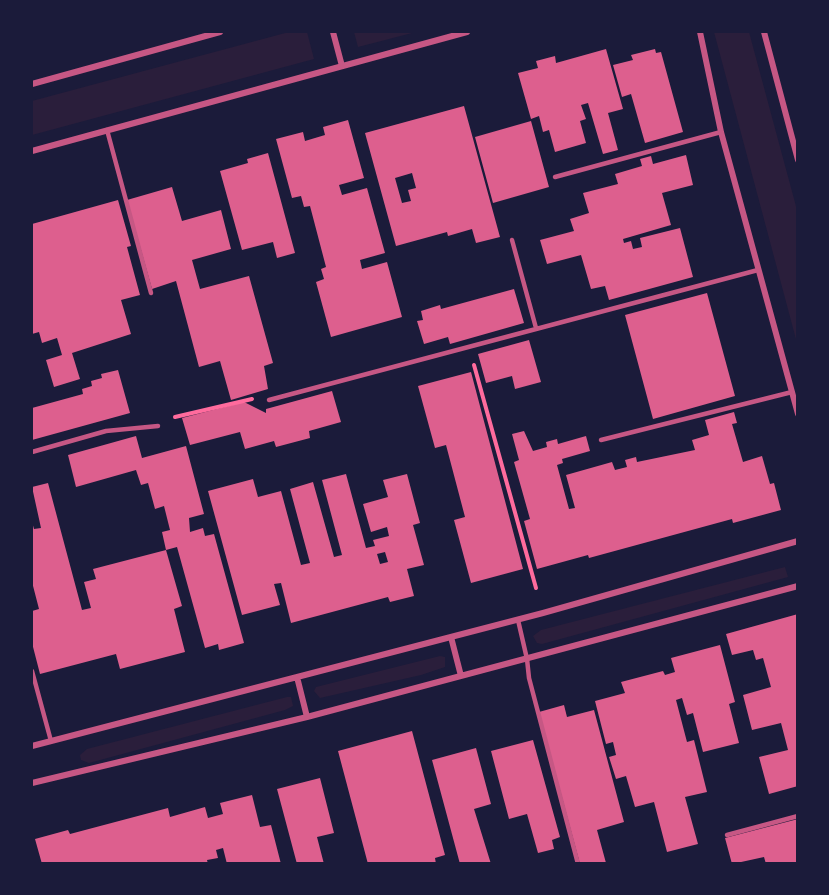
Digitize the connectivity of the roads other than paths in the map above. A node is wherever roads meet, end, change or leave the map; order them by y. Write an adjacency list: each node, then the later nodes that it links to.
1 (220, 32): 7 (street)
2 (333, 32): 6 (street)
3 (467, 32): 6 (street)
4 (700, 32): 9 (street)
5 (764, 32): 11 (street)
6 (342, 66): 8 (street)
7 (32, 84)
8 (107, 130): 10 (street); 15 (lane)
9 (721, 132): 12 (lane); 14 (street)
10 (32, 151)
11 (798, 160)
12 (555, 177)
13 (512, 240): 16 (lane)
14 (758, 270): 16 (lane); 17 (street)
15 (151, 293)
16 (536, 328): 18 (lane)
17 (792, 392): 19 (street); 21 (lane)
18 (269, 400)
19 (798, 414)
20 (158, 426): 22 (lane)
21 (601, 440)
22 (32, 452)
23 (798, 541): 25 (street)
24 (798, 586): 27 (street)
25 (518, 620): 26 (street); 27 (lane)
26 (451, 637): 29 (street); 30 (street)
27 (527, 659): 29 (street); 37 (lane)
28 (32, 670): 32 (lane)
29 (461, 676): 31 (street)
30 (297, 677): 31 (street); 32 (street)
31 (307, 717): 34 (street)
32 (51, 741): 33 (street)
33 (32, 746)
34 (32, 783)
35 (798, 816): 36 (lane)
36 (727, 835)
37 (578, 864)

